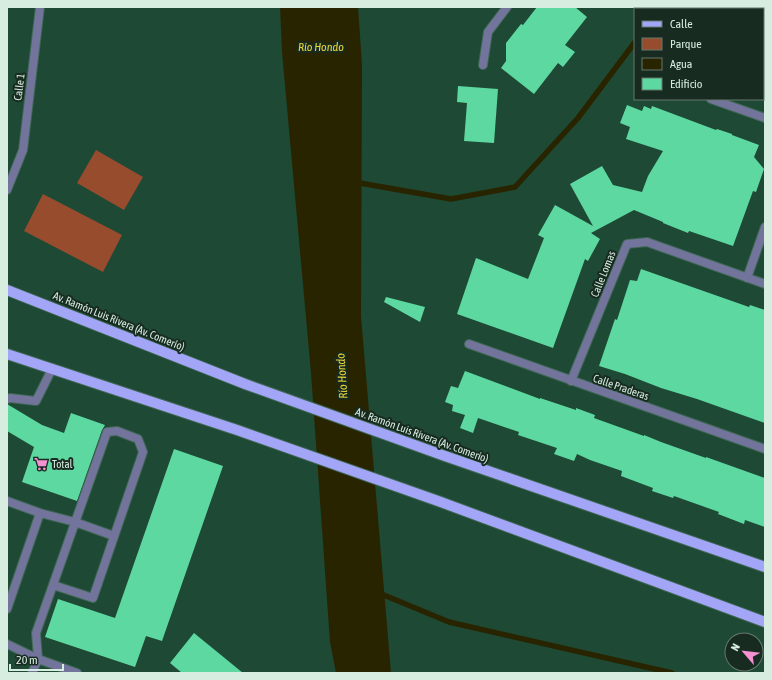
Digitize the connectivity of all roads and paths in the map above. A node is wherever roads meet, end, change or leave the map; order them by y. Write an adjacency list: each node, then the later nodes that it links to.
1 (40, 7): 6 (street, Calle 1)
2 (507, 7): 3 (street)
3 (483, 65)
4 (714, 100): 5 (street)
5 (765, 118)
6 (7, 190)
7 (765, 227): 8 (street)
8 (747, 278): 9 (street, Calle Lomas); 14 (street, Calle Lomas)
9 (765, 284)
10 (7, 290): 21 (main road, Av. Ramón Luis Rivera (Av. Comerío))
11 (469, 344): 14 (street, Calle Praderas)
12 (7, 354): 13 (main road)
13 (52, 369): 15 (street); 24 (main road)
14 (571, 381): 16 (street, Calle Praderas)
15 (7, 399)
16 (765, 449)
17 (7, 501): 18 (street)
18 (40, 513): 19 (street); 23 (street)
19 (75, 522): 20 (street); 20 (street); 22 (street)
20 (114, 536): 22 (street)
21 (765, 567)
22 (53, 585): 26 (street)
23 (7, 609)
24 (765, 622)
25 (7, 644): 26 (street)
26 (38, 659): 27 (street); 28 (street)
27 (32, 673)
28 (77, 673)

